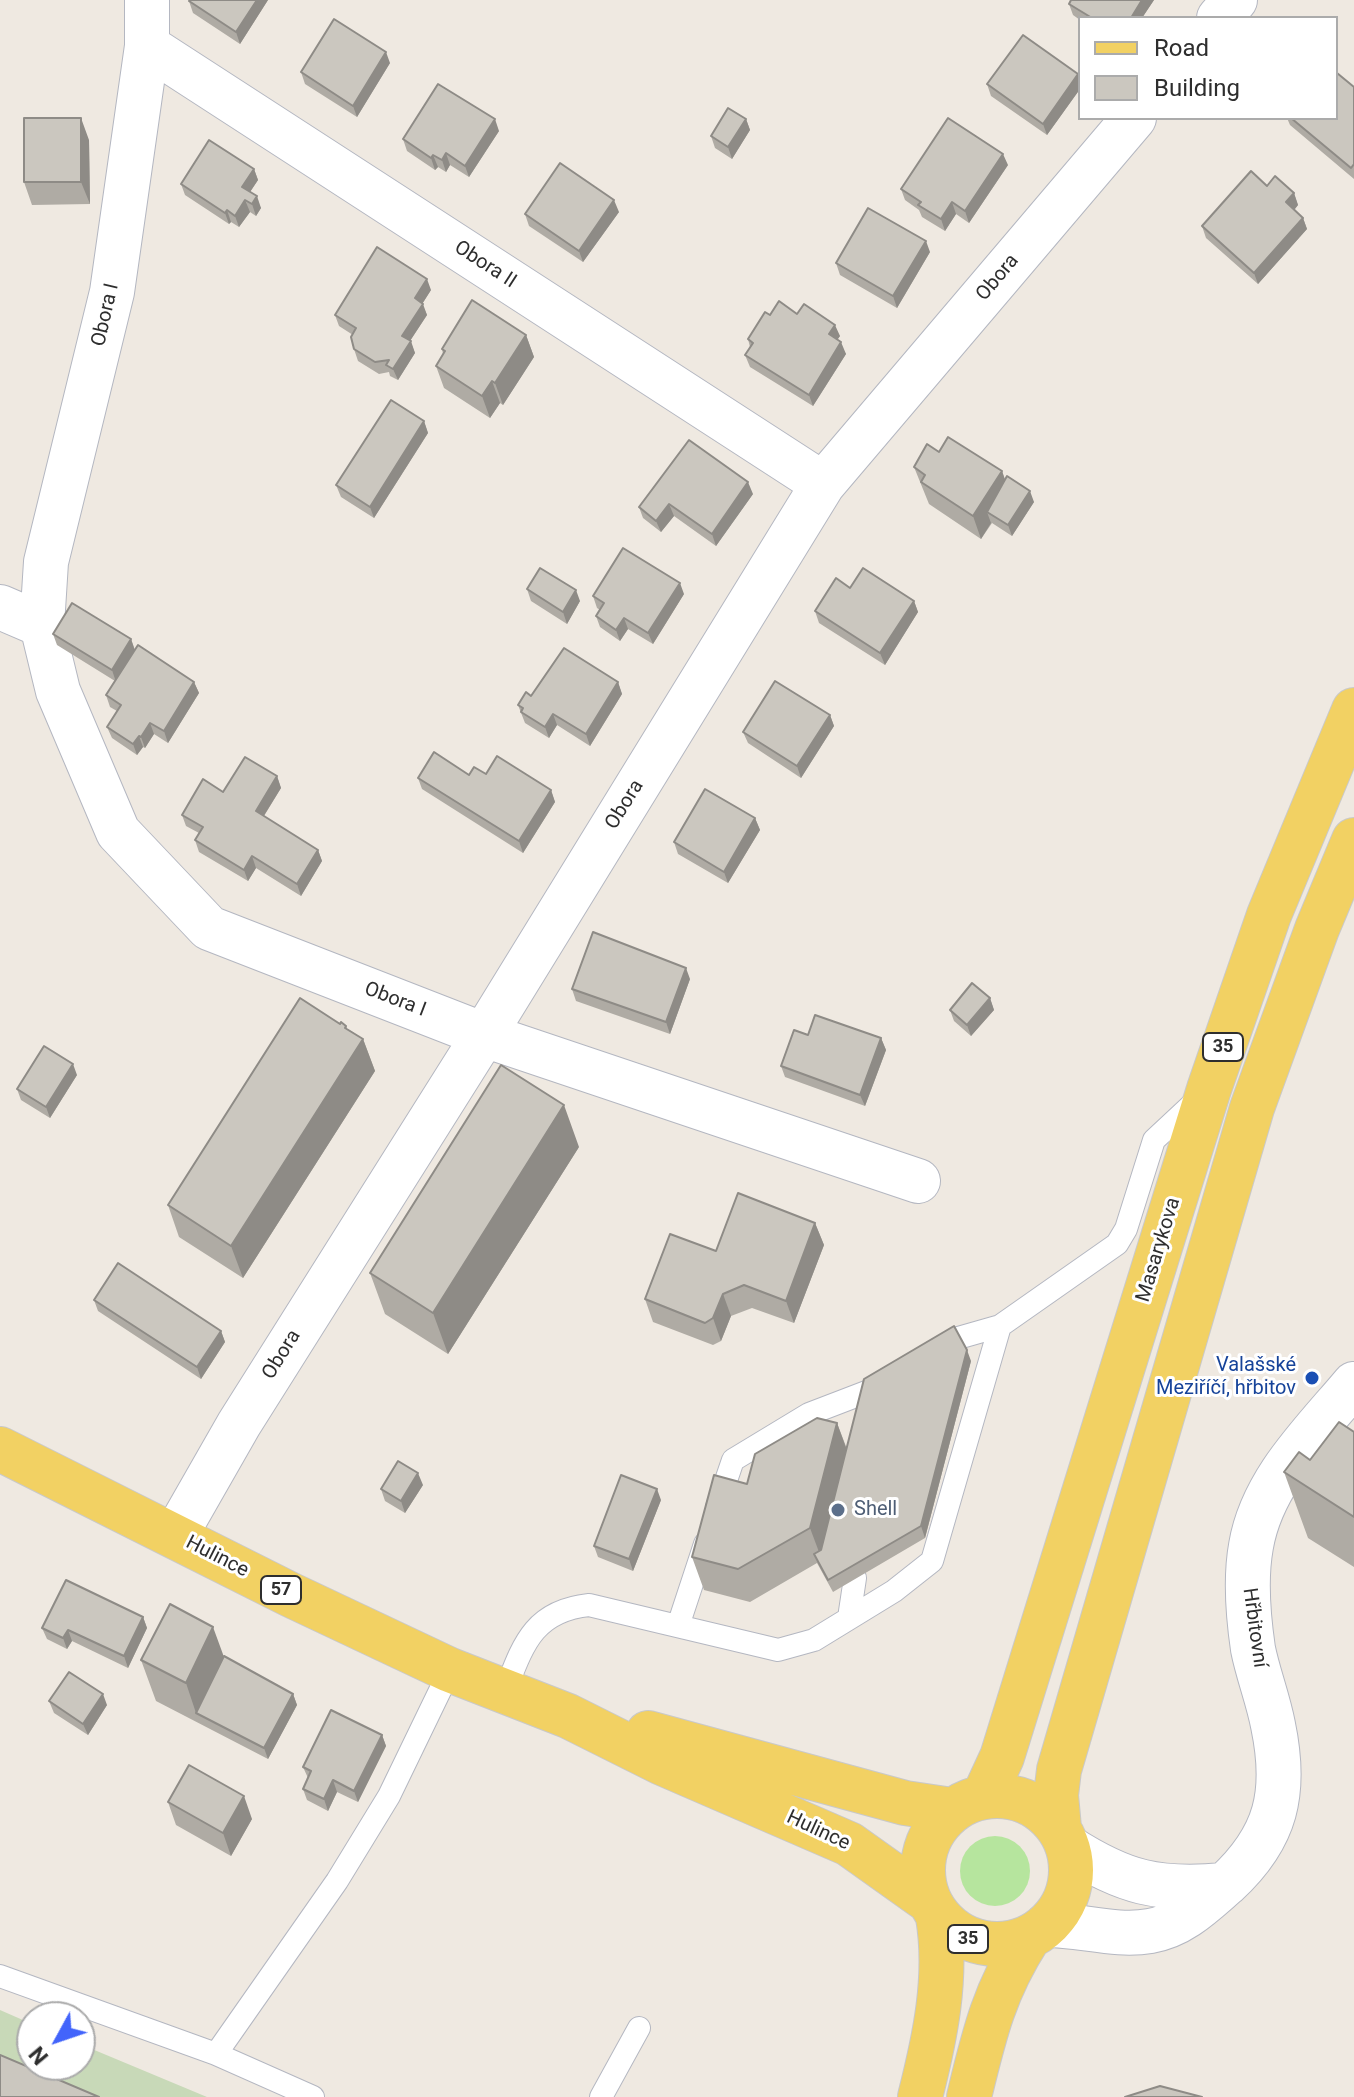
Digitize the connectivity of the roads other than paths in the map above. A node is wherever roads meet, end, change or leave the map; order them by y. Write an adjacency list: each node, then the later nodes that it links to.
1 (147, 0): 4 (street, Obora I)
2 (1235, 0): 3 (street)
3 (1221, 16)
4 (147, 46): 6 (street, Obora II); 8 (street, Obora I)
5 (1132, 120): 6 (street, Obora)
6 (823, 484): 11 (street, Obora)
7 (0, 607): 8 (street)
8 (42, 625): 11 (street, Obora I)
9 (1354, 710): 12 (main road, Masarykova / 35)
10 (1354, 840): 27 (main road, 35)
11 (484, 1035): 13 (street, Obora I); 19 (street, Obora)
12 (1209, 1089): 14 (lane); 26 (main road, Masarykova / 35)
13 (918, 1181)
14 (1000, 1326): 15 (lane); 21 (lane)
15 (958, 1338)
16 (1354, 1384): 28 (street, Hřbitovní)
17 (869, 1391): 22 (lane)
18 (0, 1449): 19 (main road, Hulince / 57)
19 (175, 1536): 23 (main road, Hulince / 57)
20 (855, 1578): 21 (lane)
21 (849, 1618): 22 (lane)
22 (678, 1626): 24 (lane)
23 (450, 1670): 24 (main road, Hulince / 57); 33 (lane)
24 (505, 1691): 25 (main road, Hulince / 57)
25 (568, 1716): 26 (main road, Hulince / 57); 29 (main road, Hulince / 57)
26 (968, 1803): 27 (main road); 29 (main road, 35)
27 (1063, 1838): 28 (street); 30 (main road, 35)
28 (1224, 1885): 30 (street, Hřbitovní)
29 (933, 1909): 30 (main road, 35); 36 (main road, 35)
30 (1038, 1931): 37 (main road, 35)
31 (0, 1976): 33 (lane)
32 (639, 2028): 35 (lane)
33 (216, 2054): 34 (lane)
34 (313, 2097)
35 (601, 2097)
36 (920, 2097)
37 (969, 2097)

